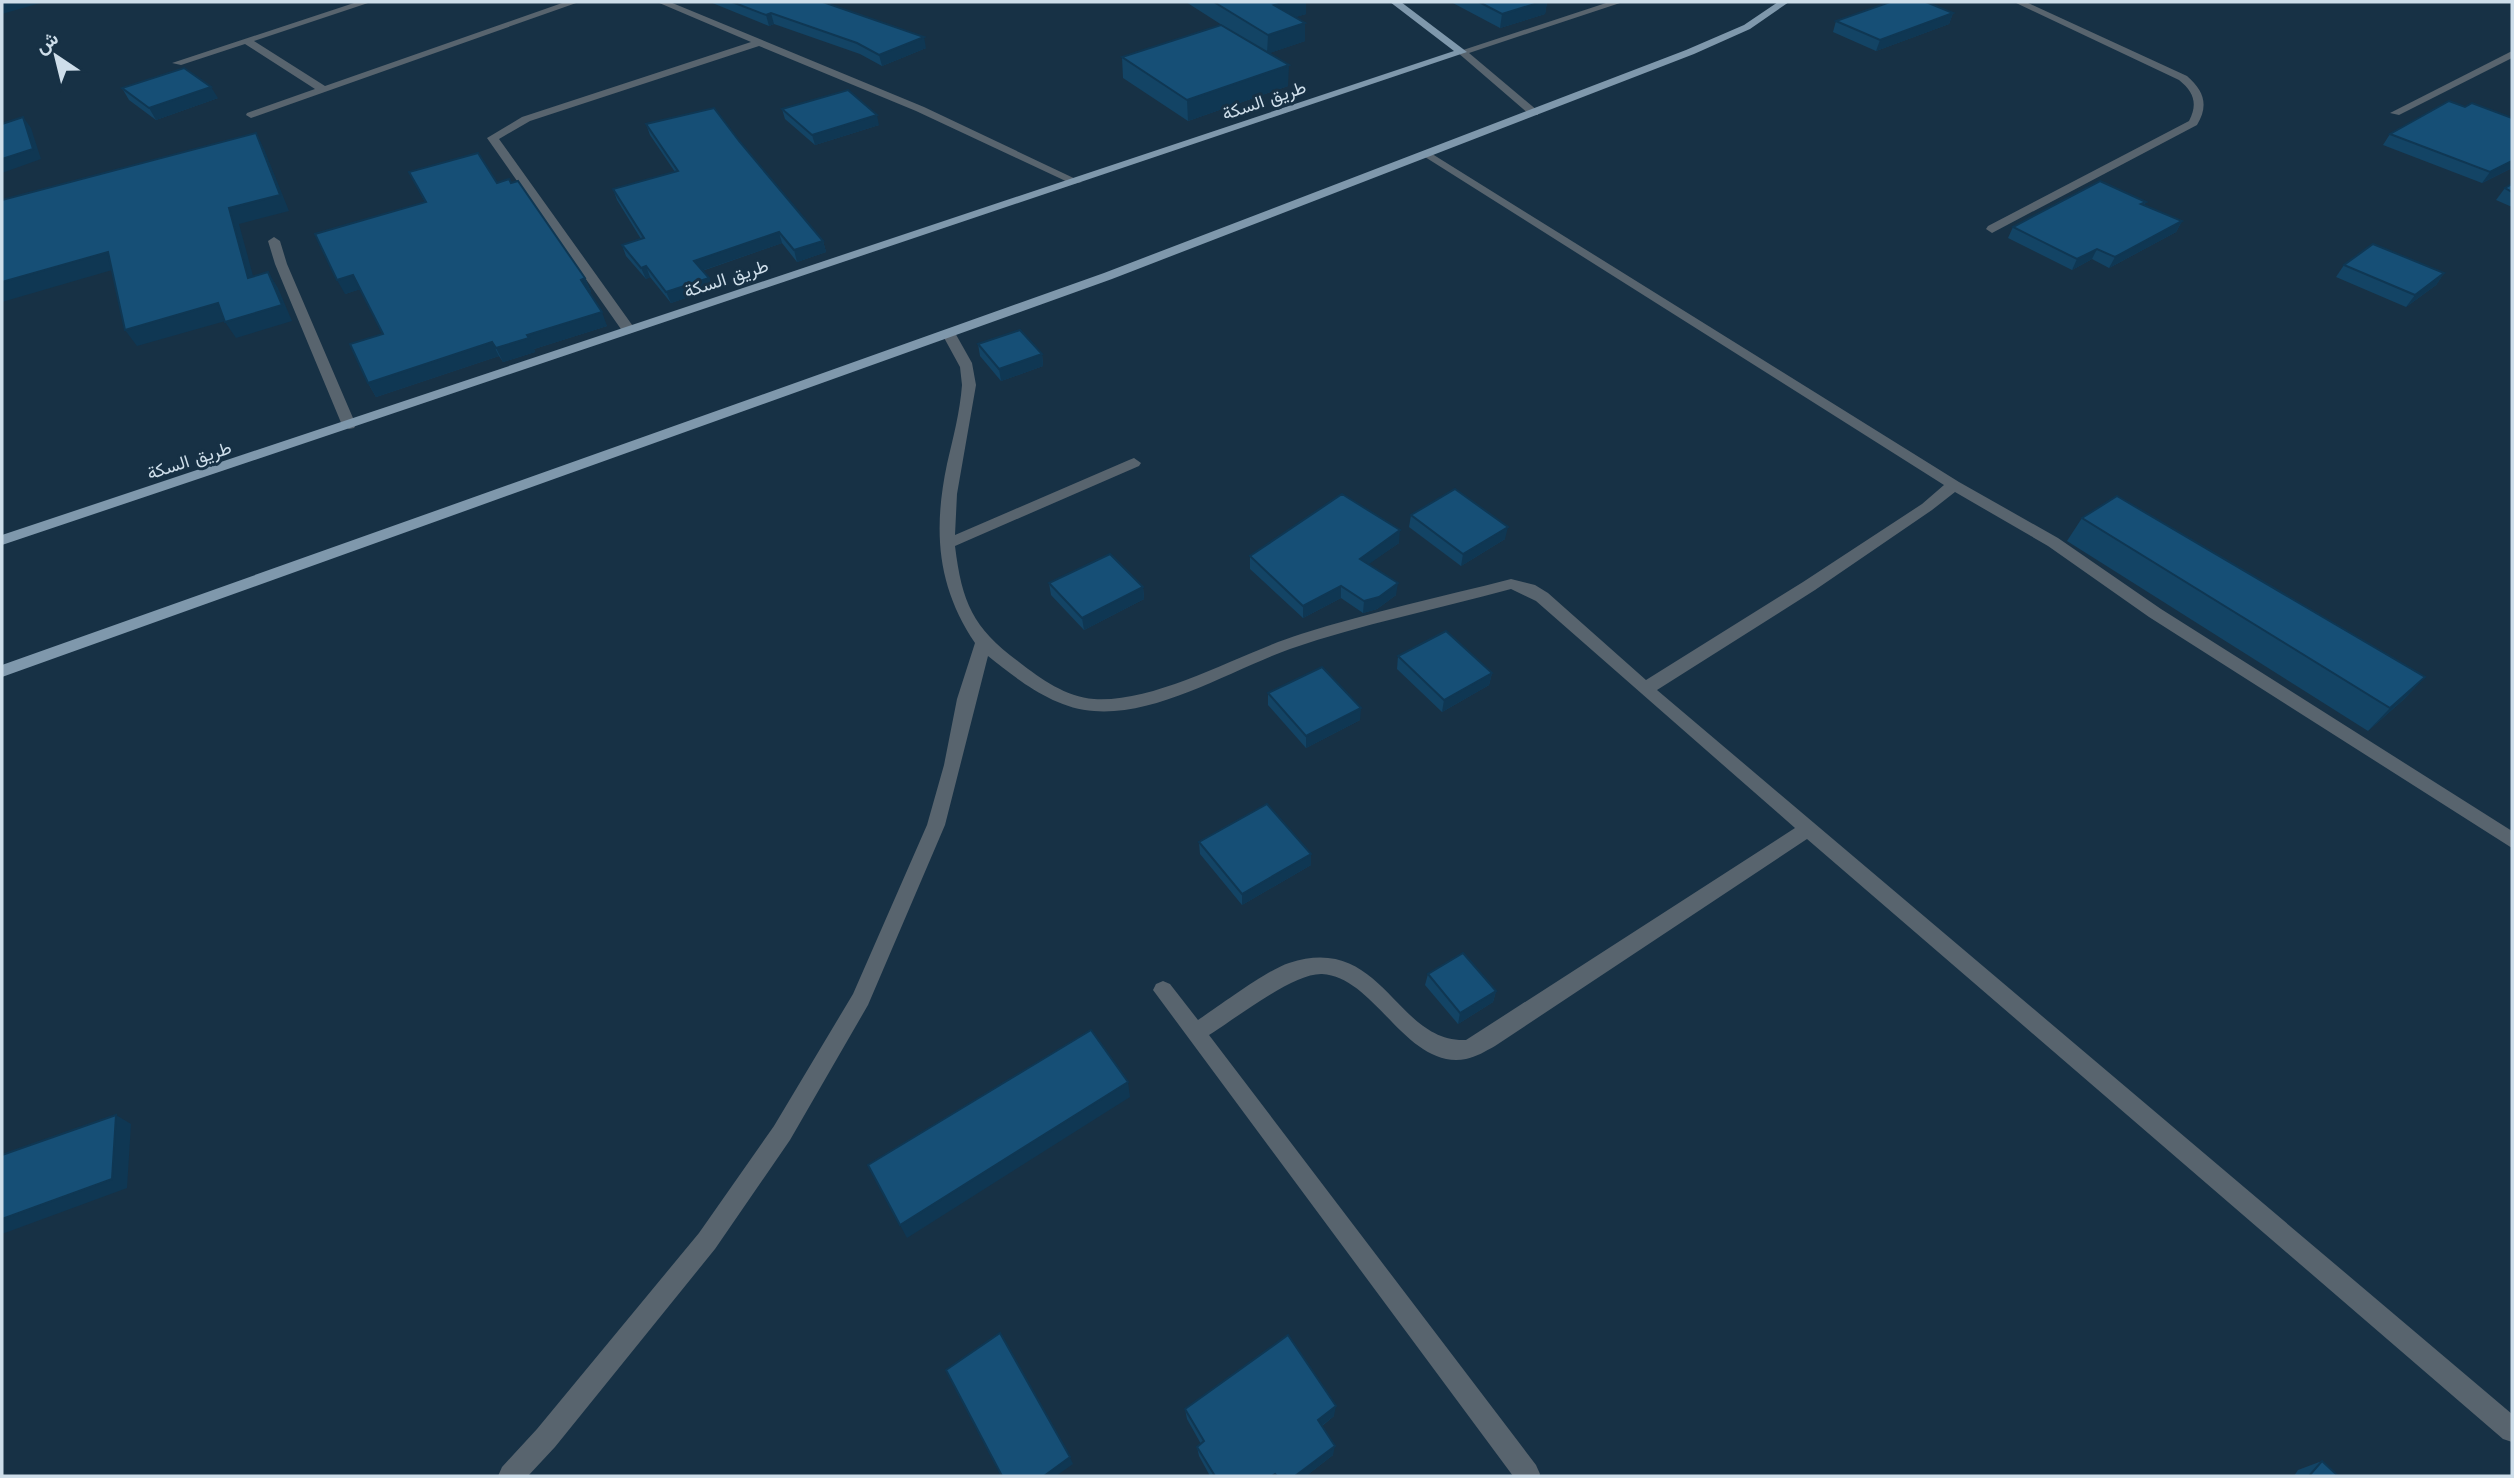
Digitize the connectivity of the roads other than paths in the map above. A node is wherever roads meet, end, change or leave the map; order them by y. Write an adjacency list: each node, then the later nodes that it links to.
1 (366, 2): 8 (street)
2 (574, 2): 13 (street)
3 (662, 2): 9 (street)
4 (1395, 2): 10 (main road)
5 (1618, 2): 10 (street)
6 (1784, 2): 14 (main road)
7 (2019, 2): 19 (street)
8 (247, 41): 12 (street); 13 (street)
9 (762, 43): 18 (street); 21 (street)
10 (1462, 52): 14 (street); 18 (main road, طريق السكة)
11 (2512, 54): 15 (street)
12 (177, 64)
13 (324, 90): 16 (street)
14 (1534, 113): 17 (main road)
15 (2395, 113)
16 (251, 115)
17 (1429, 155): 22 (main road); 25 (street)
18 (1076, 182): 21 (main road, طريق السكة)
19 (1992, 229)
20 (274, 241): 23 (street)
21 (628, 329): 23 (main road, طريق السكة)
22 (949, 334): 27 (street); 29 (main road)
23 (349, 425): 26 (main road, طريق السكة)
24 (1134, 463): 27 (street)
25 (1954, 485): 30 (street); 32 (street)
26 (2, 540)
27 (947, 544): 28 (street)
28 (983, 643): 30 (street); 37 (street)
29 (2, 671)
30 (1645, 689): 31 (street)
31 (1809, 828): 34 (street); 35 (street)
32 (2512, 840)
33 (1163, 990): 34 (street)
34 (1196, 1032): 36 (street)
35 (2512, 1430)
36 (1527, 1474)
37 (511, 1476)

